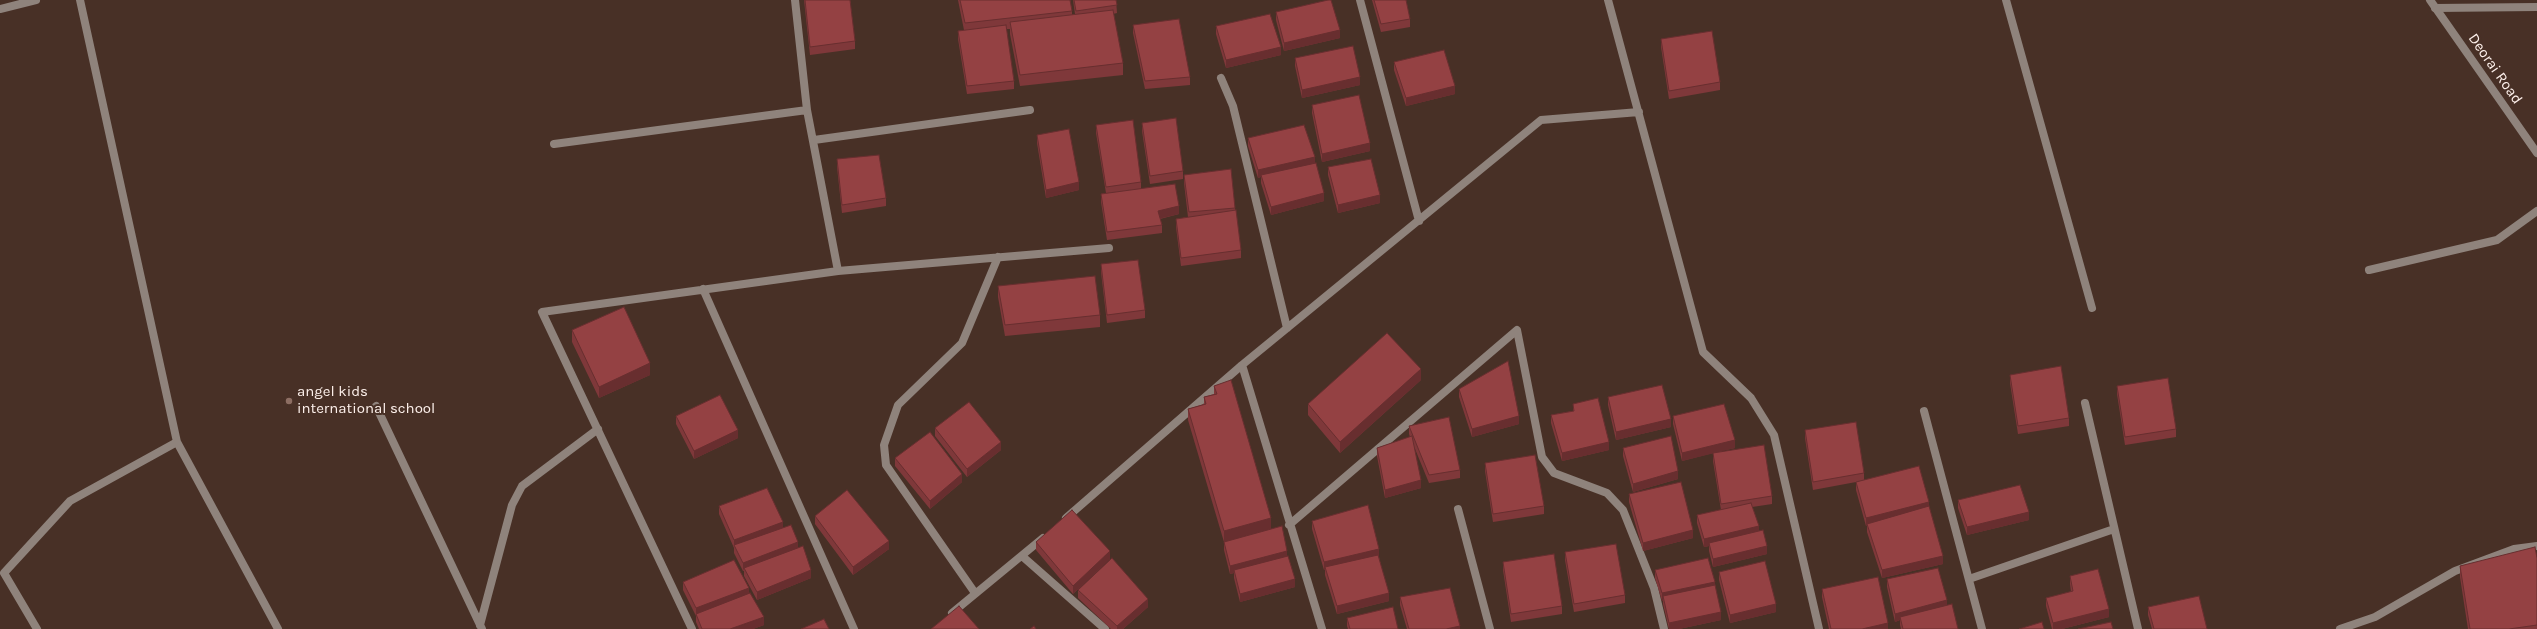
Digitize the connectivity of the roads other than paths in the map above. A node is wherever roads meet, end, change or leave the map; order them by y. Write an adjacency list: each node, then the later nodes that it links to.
1 (36, 0): 10 (street)
2 (80, 0): 32 (street)
3 (795, 0): 12 (street)
4 (1360, 0): 19 (street)
5 (1608, 0): 14 (street)
6 (2006, 0): 25 (street)
7 (2430, 0): 9 (street, Deorai Road)
8 (2537, 7): 9 (street)
9 (2435, 8): 17 (street, Deorai Road)
10 (0, 10)
11 (1221, 78): 26 (street)
12 (807, 110): 15 (street); 16 (street)
13 (1030, 110): 15 (street)
14 (1639, 112): 19 (street); 50 (street)
15 (814, 140): 23 (street)
16 (554, 144)
17 (2537, 153)
18 (2537, 211): 22 (street)
19 (1419, 221): 26 (street)
20 (1109, 248): 21 (street)
21 (998, 257): 23 (street); 39 (street)
22 (2369, 270)
23 (838, 271): 24 (street)
24 (703, 290): 31 (street); 45 (street)
25 (2092, 308)
26 (1287, 328): 27 (street)
27 (1242, 364): 34 (street); 37 (street)
28 (2084, 403): 35 (street)
29 (376, 406): 41 (street)
30 (1924, 411): 38 (street)
31 (598, 429): 41 (street); 44 (street)
32 (177, 442): 42 (street); 43 (street)
33 (1458, 509): 48 (street)
34 (1289, 525): 47 (street); 49 (street)
35 (2114, 529): 38 (street); 52 (street)
36 (2537, 546): 53 (street)
37 (1022, 556): 39 (street); 46 (street)
38 (1968, 579): 51 (street)
39 (976, 592): 40 (street)
40 (945, 619)
41 (481, 627)
42 (37, 629)
43 (278, 629)
44 (692, 629)
45 (854, 629)
46 (1104, 629)
47 (1322, 629)
48 (1490, 629)
49 (1664, 629)
50 (1819, 629)
51 (1982, 629)
52 (2138, 629)
53 (2340, 629)

